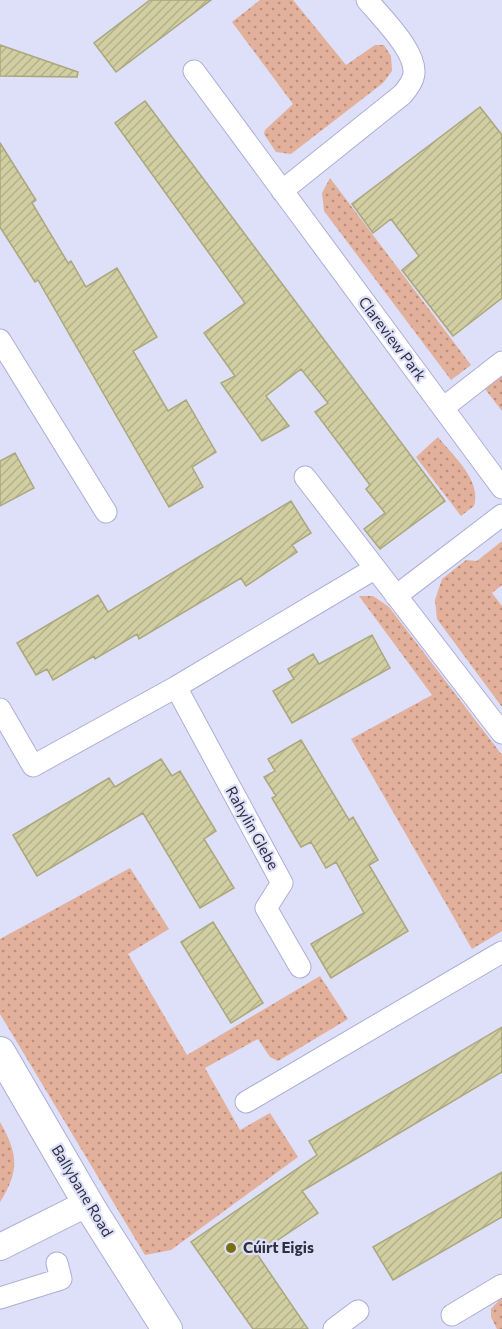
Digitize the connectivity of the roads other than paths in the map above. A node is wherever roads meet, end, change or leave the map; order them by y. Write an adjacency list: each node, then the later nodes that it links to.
1 (367, 0): 3 (street)
2 (194, 71): 3 (street, Clareview Park)
3 (282, 191): 7 (street, Clareview Park)
4 (0, 340): 6 (street)
5 (502, 362): 7 (street)
6 (8, 370): 10 (street)
7 (443, 408): 9 (street, Clareview Park)
8 (304, 477): 12 (street)
9 (502, 488)
10 (106, 512)
11 (502, 514): 13 (street)
12 (374, 569): 13 (street); 14 (street)
13 (396, 596): 16 (street)
14 (176, 687): 15 (street); 18 (street, Rahylin Glebe)
15 (0, 709)
16 (502, 733)
17 (502, 952): 20 (street)
18 (300, 967)
19 (0, 1052): 21 (main road, Ballybane Road)
20 (246, 1102)
21 (88, 1203): 22 (street); 28 (main road, Ballybane Road)
22 (0, 1247)
23 (57, 1263): 25 (street)
24 (502, 1285): 27 (street)
25 (0, 1298)
26 (358, 1311): 29 (street)
27 (452, 1315)
28 (166, 1329)
29 (334, 1329)

